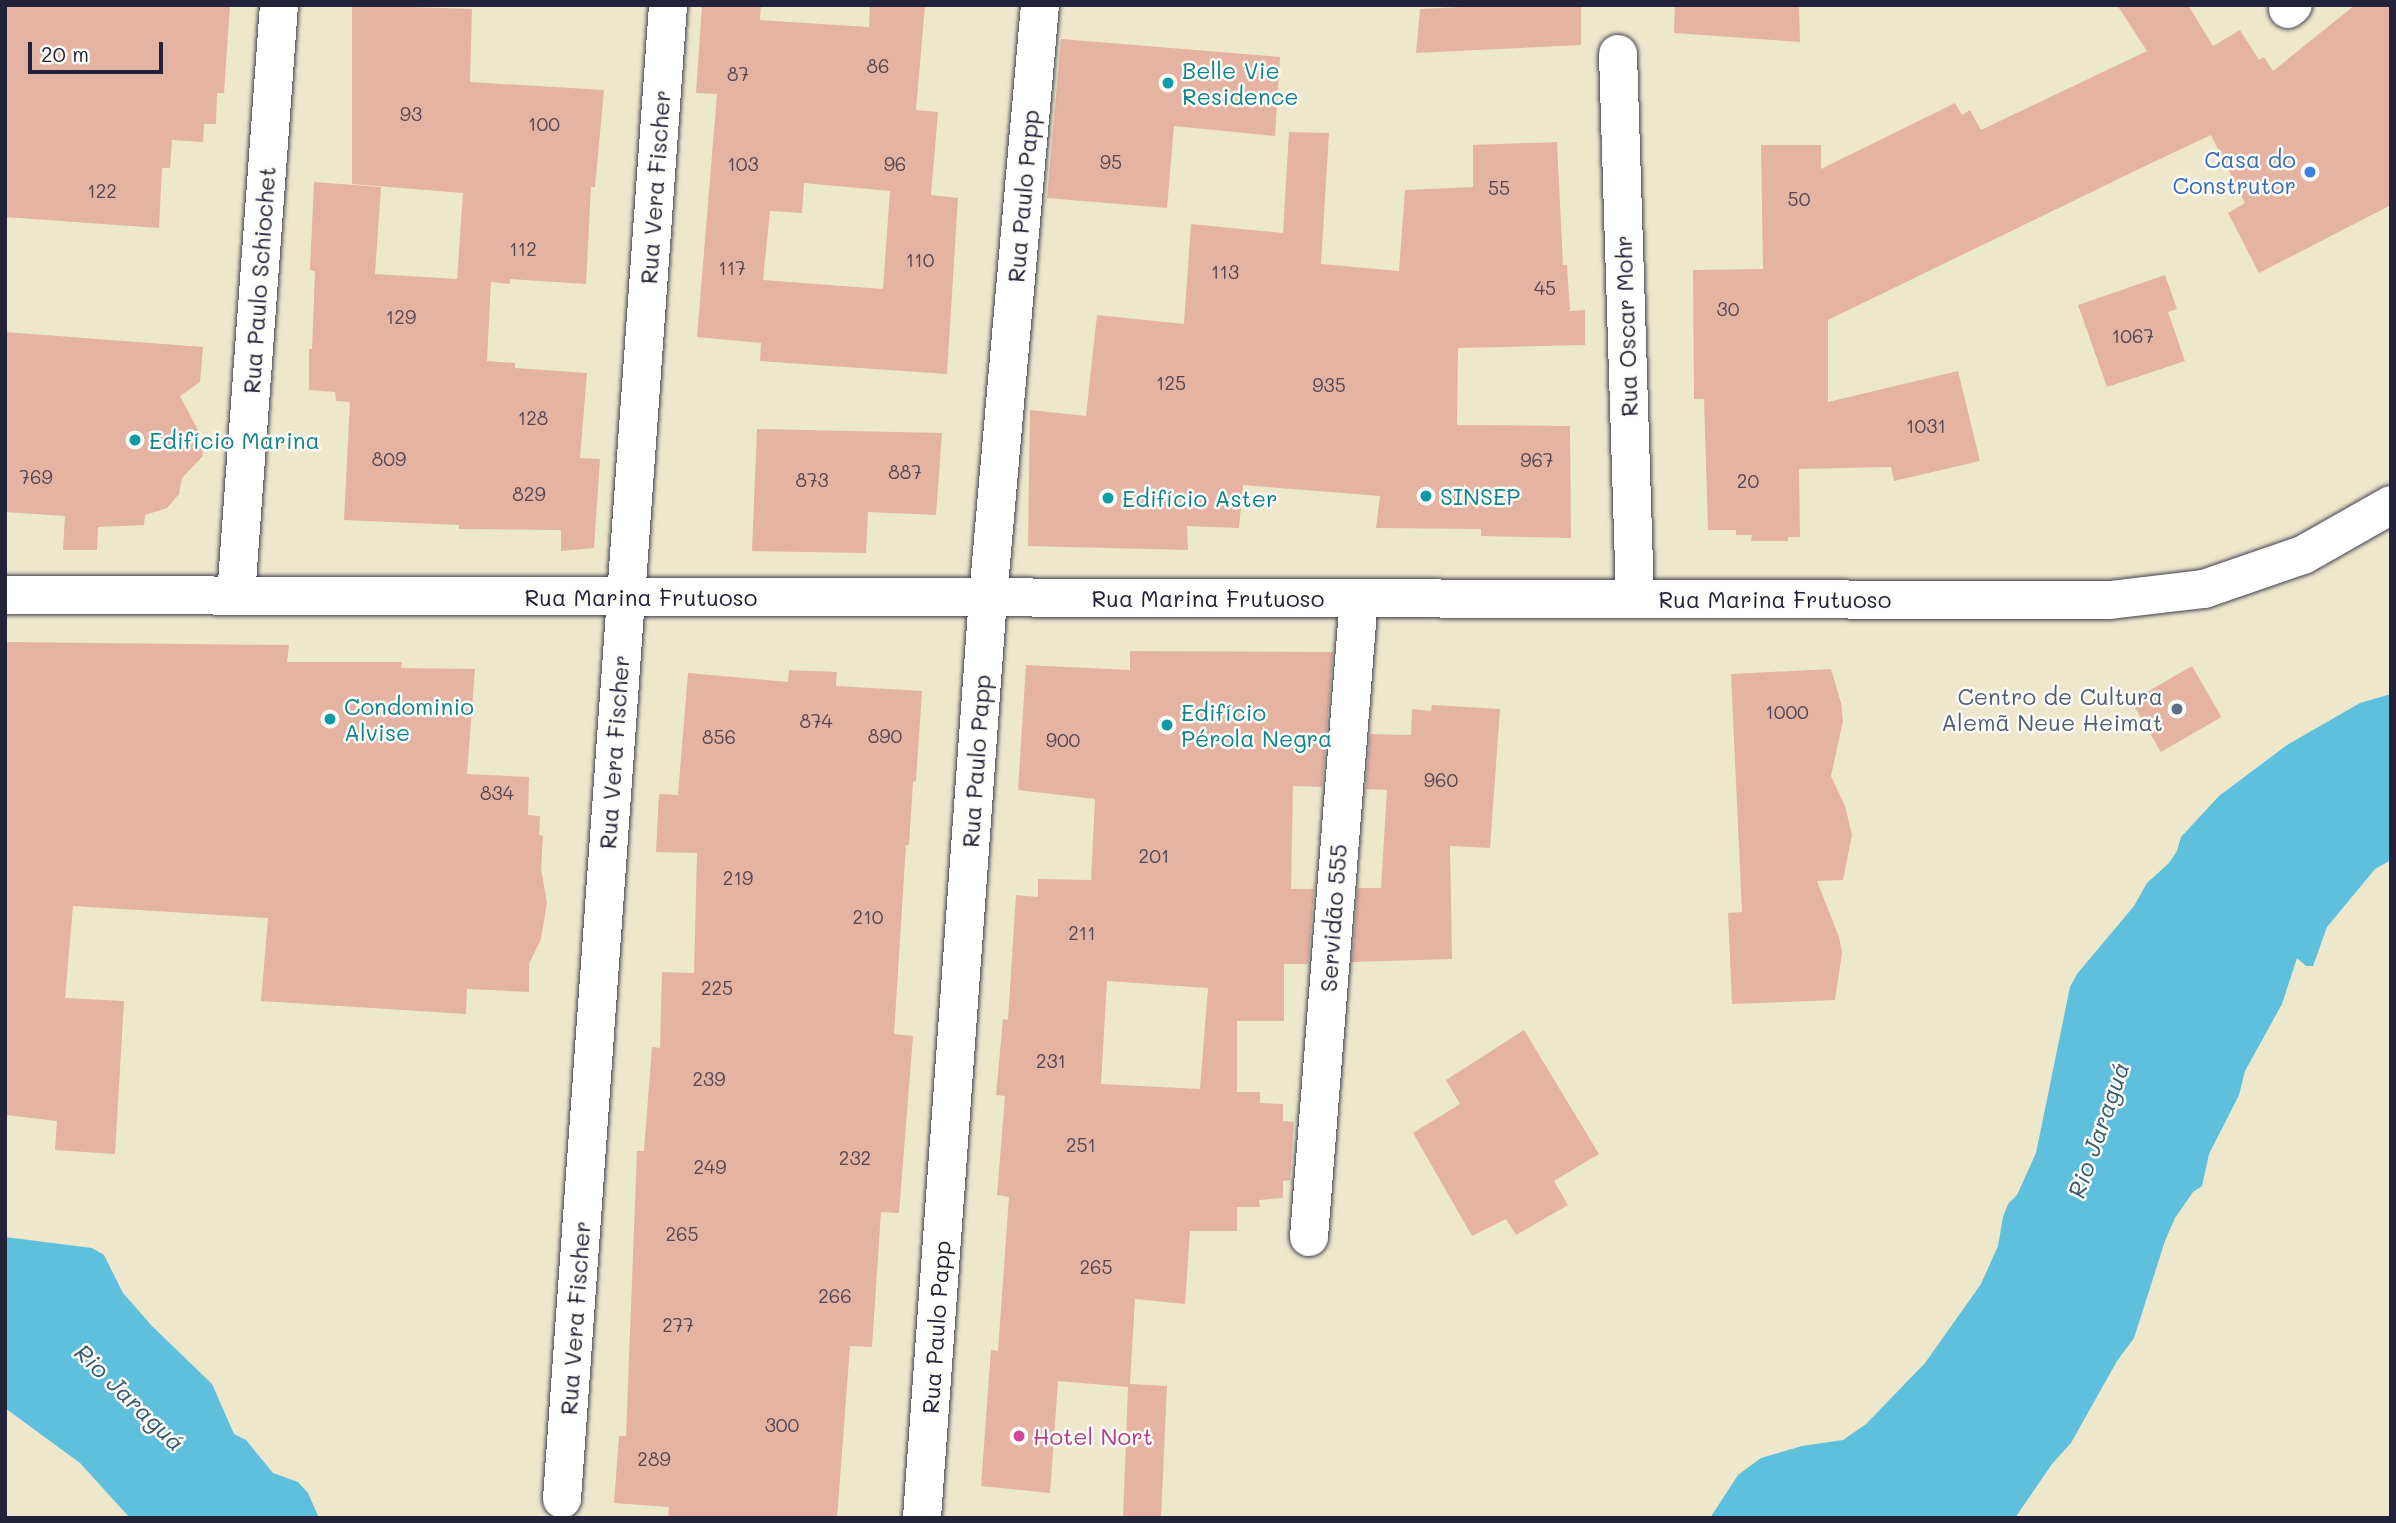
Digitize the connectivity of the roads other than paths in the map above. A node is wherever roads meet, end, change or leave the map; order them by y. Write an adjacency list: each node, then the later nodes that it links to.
1 (279, 5): 7 (street, Rua Paulo Schiochet)
2 (668, 5): 8 (street, Rua Vera Fischer)
3 (1040, 5): 9 (street, Rua Paulo Papp)
4 (1618, 54): 11 (street, Rua Oscar Mohr)
5 (2391, 505): 11 (street, Rua Marina Frutuoso)
6 (5, 595): 7 (street, Rua Marina Frutuoso)
7 (236, 596): 8 (street, Rua Marina Frutuoso)
8 (625, 597): 9 (street, Rua Marina Frutuoso); 13 (street, Rua Vera Fischer)
9 (988, 597): 10 (street, Rua Marina Frutuoso); 14 (street, Rua Paulo Papp)
10 (1359, 598): 11 (street, Rua Marina Frutuoso); 12 (street, Servidão 555)
11 (1635, 598)
12 (1309, 1237)
13 (562, 1499)
14 (922, 1518)

